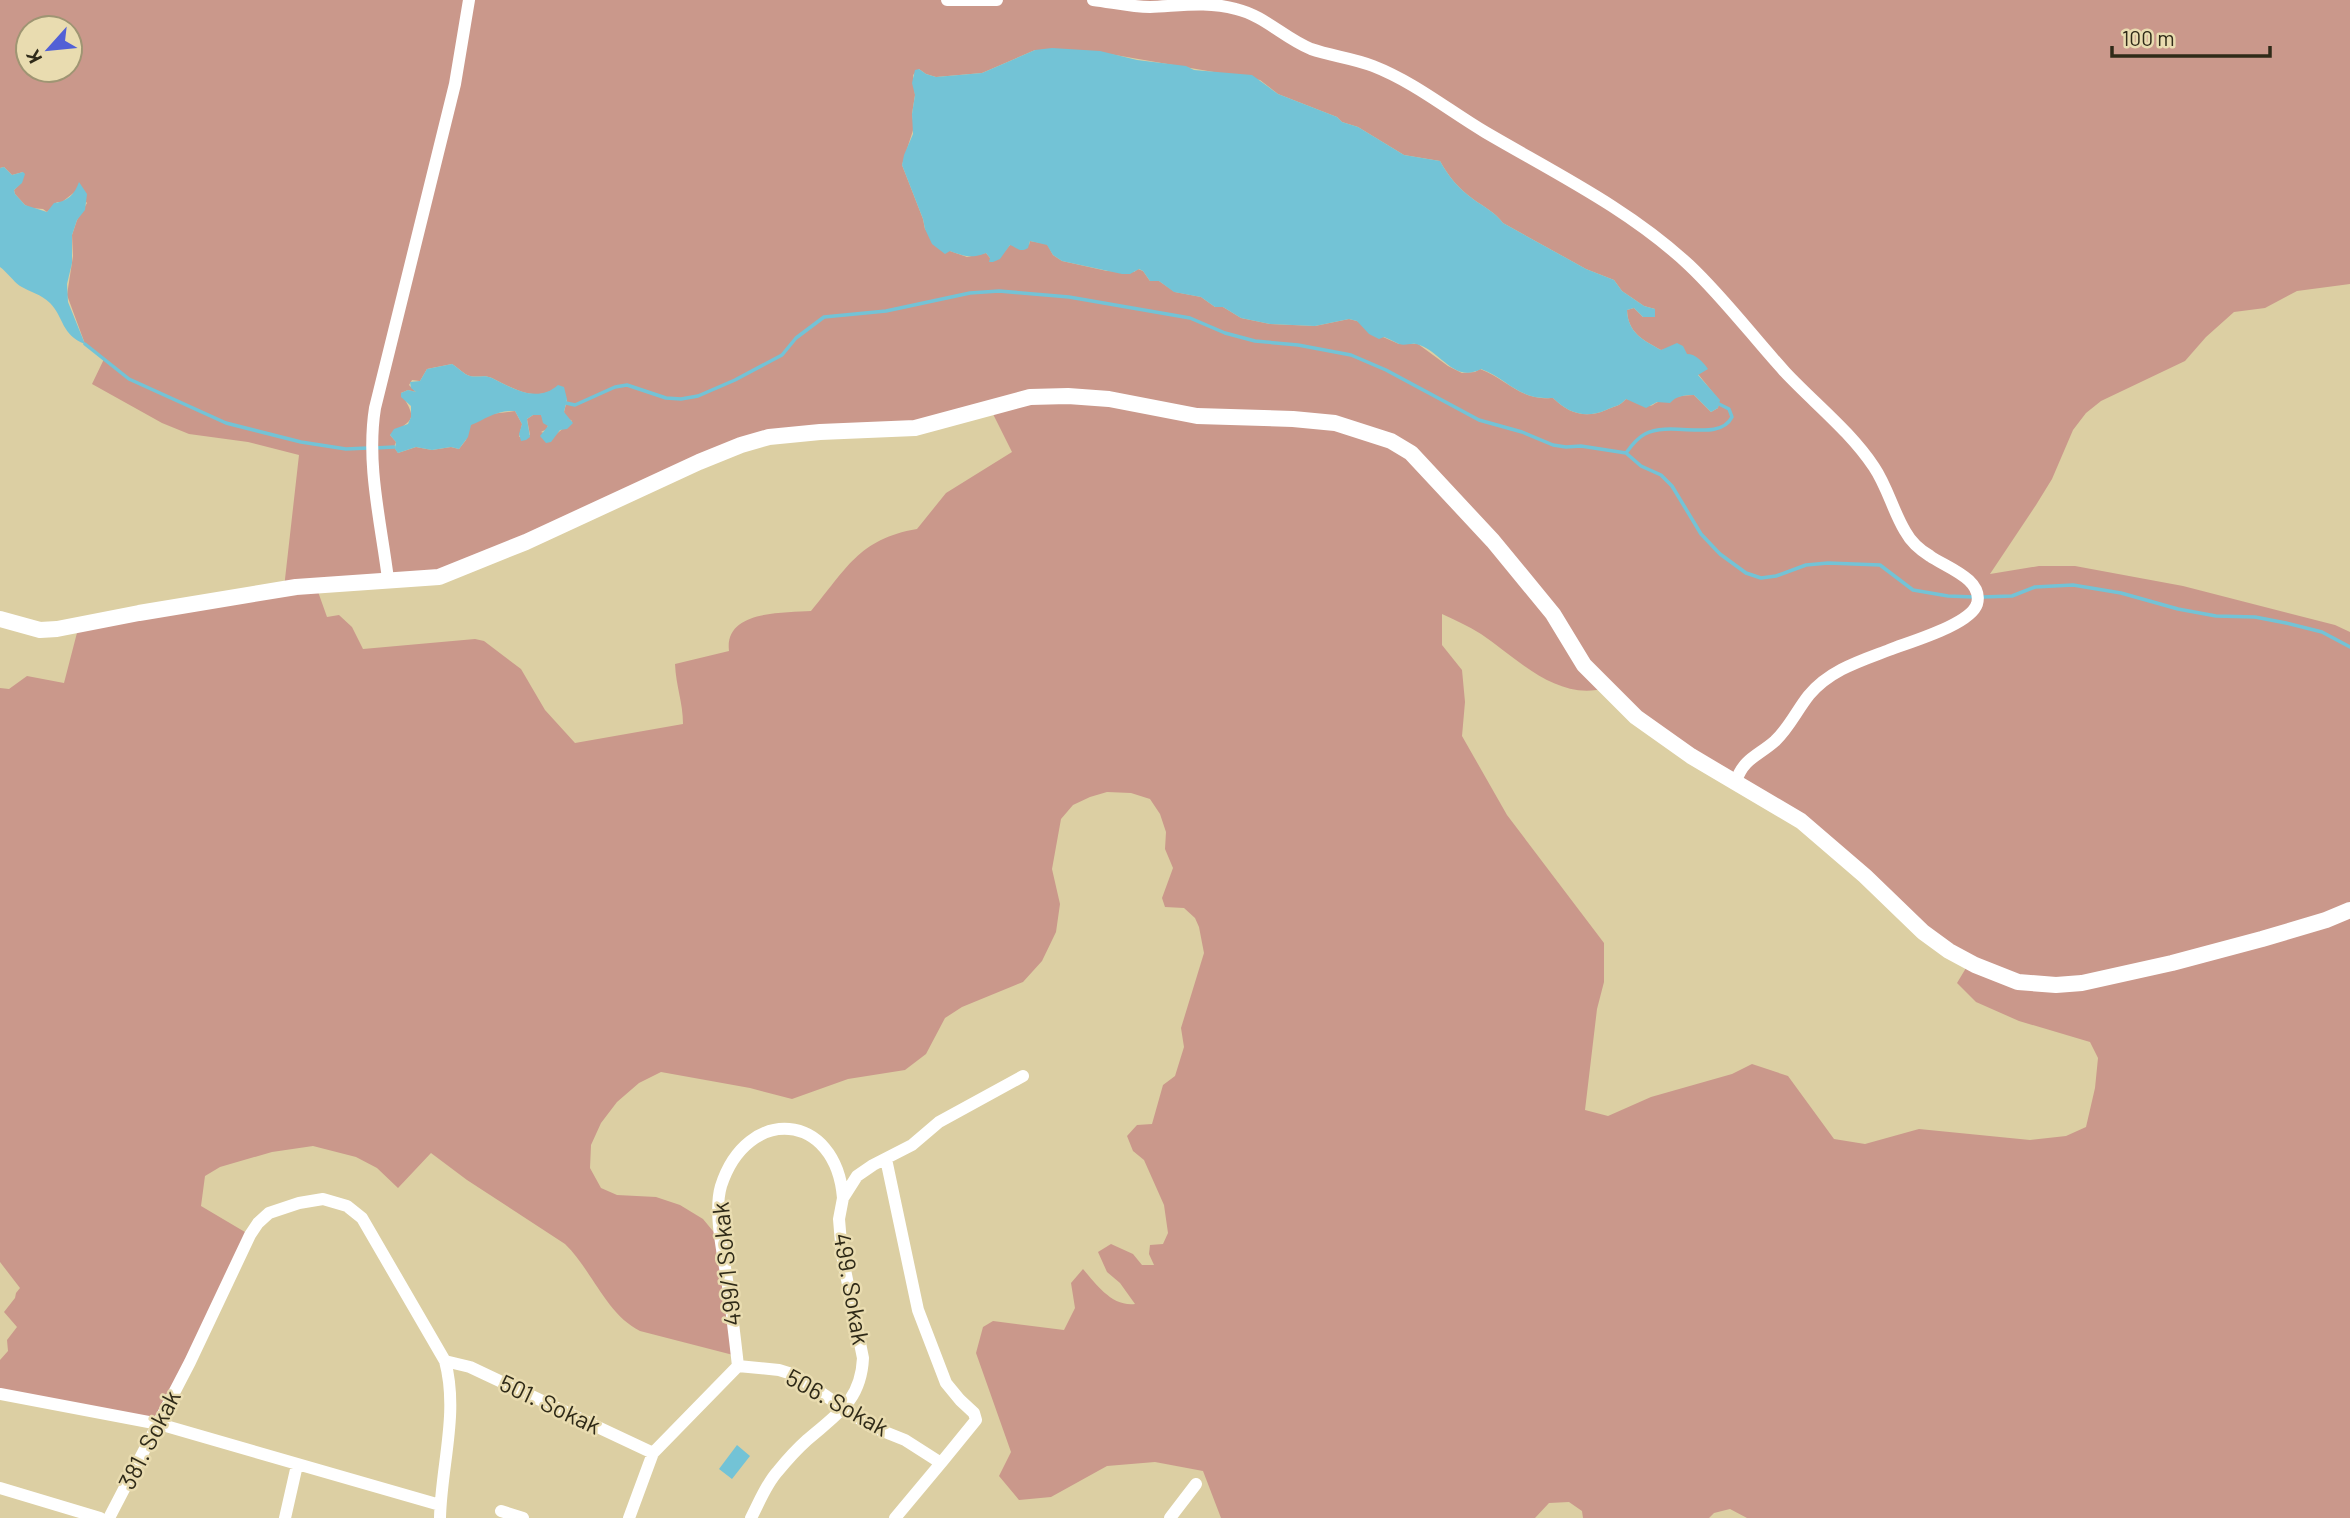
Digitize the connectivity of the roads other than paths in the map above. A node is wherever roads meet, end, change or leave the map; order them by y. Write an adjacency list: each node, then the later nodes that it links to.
1 (470, 0): 5 (street)
2 (947, 0): 3 (street)
3 (997, 0)
4 (1093, 0): 7 (street)
5 (388, 579): 6 (street); 7 (street)
6 (0, 619)
7 (1736, 781): 8 (street)
8 (2350, 910)
9 (1023, 1076): 10 (street, 499. Sokak)
10 (886, 1159): 11 (street, 499. Sokak); 18 (street)
11 (843, 1198): 13 (street, 499/1 Sokak); 15 (street, 499. Sokak)
12 (445, 1361): 16 (street, 381. Sokak); 17 (street, 501. Sokak); 22 (street)
13 (738, 1366): 15 (street, 506. Sokak); 17 (street)
14 (0, 1394): 16 (street)
15 (844, 1409): 18 (street, 506. Sokak); 29 (street, 499. Sokak)
16 (159, 1424): 19 (street); 25 (street, 381. Sokak)
17 (653, 1453): 28 (street)
18 (941, 1463): 30 (street)
19 (297, 1465): 22 (street); 26 (street)
20 (1196, 1484): 31 (street)
21 (0, 1488): 24 (street)
22 (440, 1511)
23 (501, 1511): 27 (street)
24 (100, 1518)
25 (109, 1518)
26 (285, 1518)
27 (523, 1518)
28 (629, 1518)
29 (751, 1518)
30 (895, 1518)
31 (1170, 1518)

